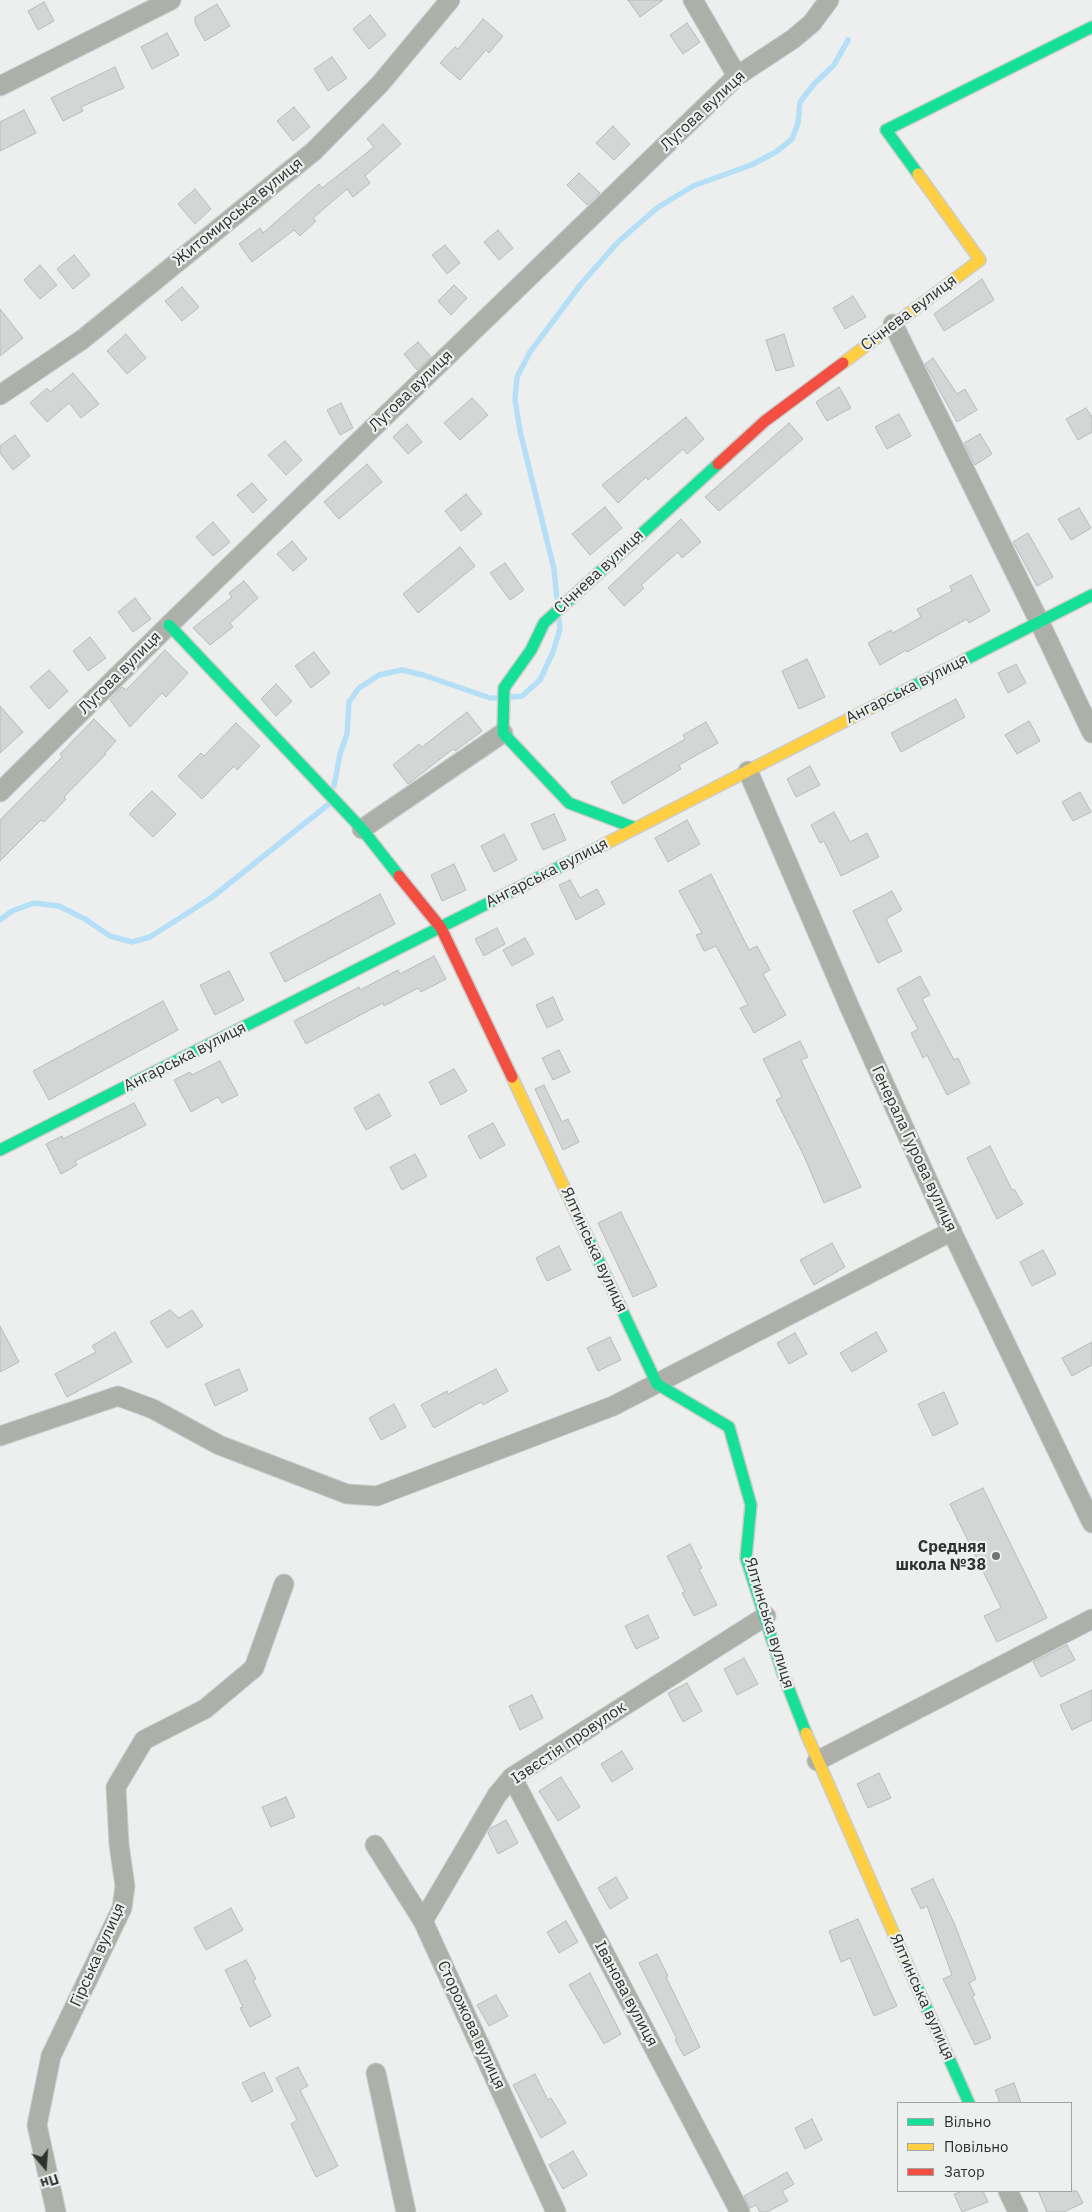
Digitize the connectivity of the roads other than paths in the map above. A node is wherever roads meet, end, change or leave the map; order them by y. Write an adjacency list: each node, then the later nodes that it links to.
1 (171, 0): 7 (street)
2 (450, 0): 9 (street, Житомирська вулиця)
3 (693, 0): 6 (street)
4 (829, 0): 6 (street, Лугова вулиця)
5 (1092, 26): 8 (street, Січнева вулиця)
6 (737, 76): 12 (street, Лугова вулиця)
7 (0, 86)
8 (893, 324): 11 (street); 13 (street, Січнева вулиця)
9 (0, 395)
10 (1092, 594): 11 (street, Ангарська вулиця)
11 (1039, 621): 14 (street); 15 (street, Ангарська вулиця)
12 (169, 625): 16 (street, Лугова вулиця); 18 (street, Ялтинська вулиця)
13 (503, 724): 17 (street); 18 (street)
14 (1092, 733)
15 (748, 771): 17 (street, Ангарська вулиця); 21 (street, Генерала Гурова вулиця)
16 (0, 792)
17 (635, 828): 19 (street, Ангарська вулиця)
18 (362, 829): 19 (street, Ялтинська вулиця)
19 (441, 928): 20 (street, Ангарська вулиця); 22 (street, Ялтинська вулиця)
20 (0, 1150)
21 (952, 1231): 22 (street); 24 (street, Генерала Гурова вулиця)
22 (657, 1384): 23 (street); 26 (street, Ялтинська вулиця)
23 (0, 1436)
24 (1092, 1523)
25 (284, 1584): 35 (street, Гірська вулиця)
26 (766, 1616): 28 (street, Ялтинська вулиця); 29 (street, Ізвєстія провулок)
27 (1092, 1619): 28 (street)
28 (817, 1761): 33 (street, Ялтинська вулиця)
29 (512, 1777): 31 (street, Ізвєстія провулок); 38 (street, Іванова вулиця)
30 (375, 1845): 31 (street, Сторожова вулиця)
31 (424, 1921): 37 (street, Сторожова вулиця)
32 (376, 2073): 36 (street)
33 (970, 2102)
34 (1008, 2192): 39 (street)
35 (56, 2212)
36 (406, 2212)
37 (556, 2212)
38 (740, 2212)
39 (1018, 2212)

